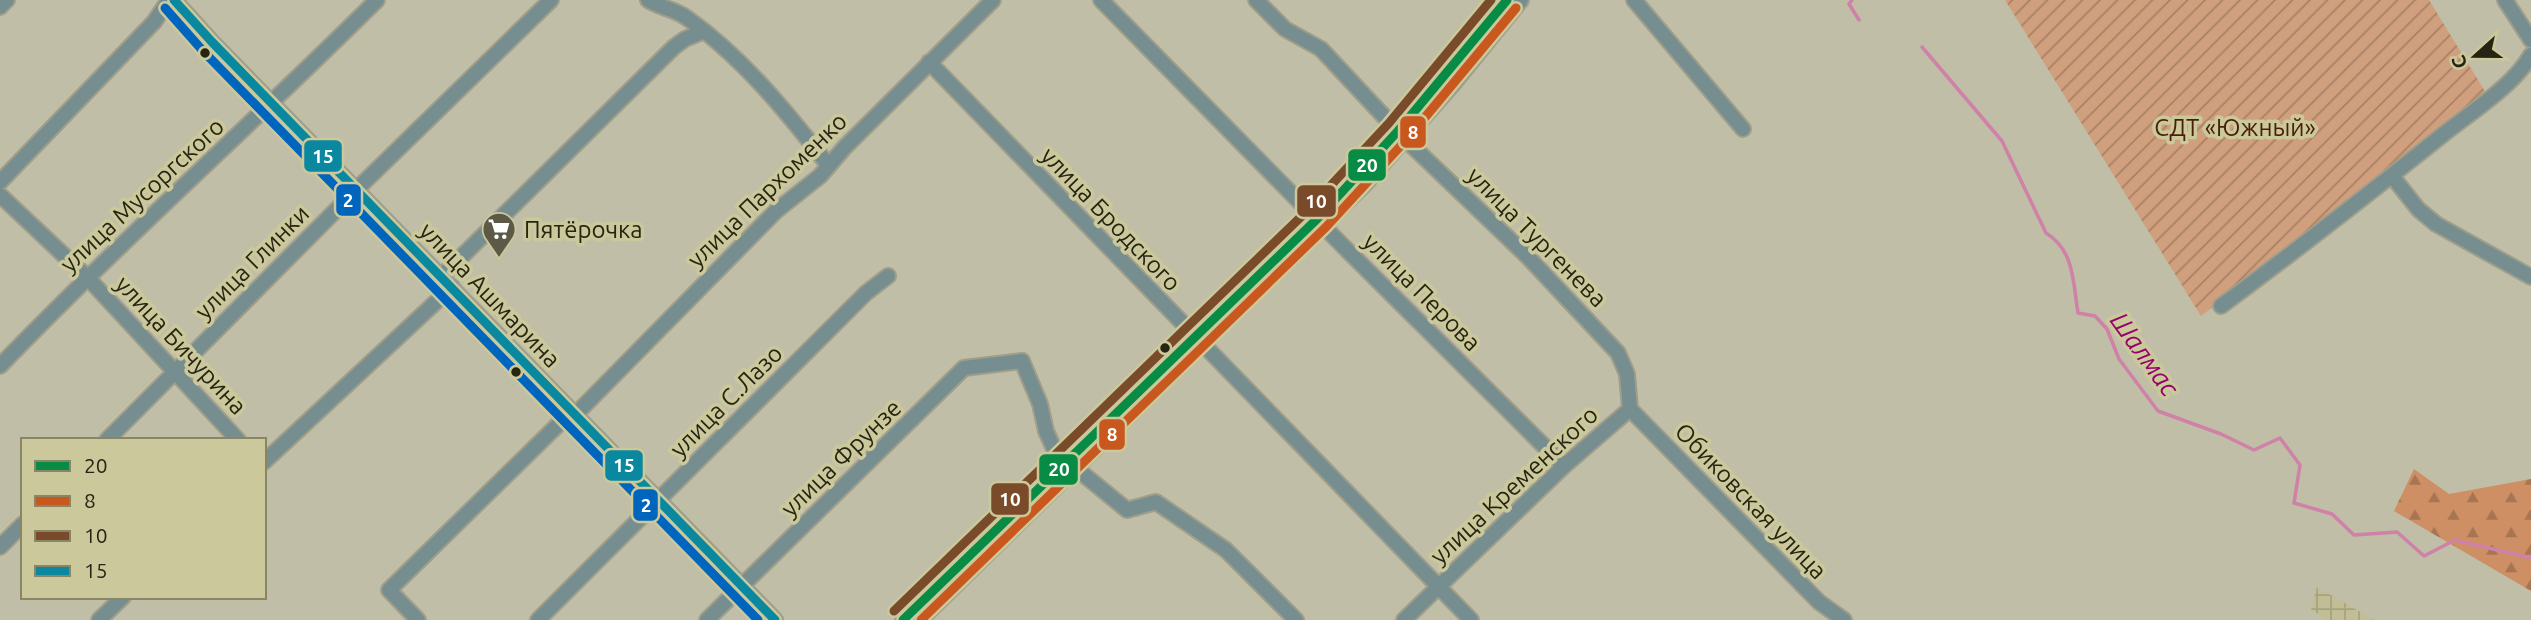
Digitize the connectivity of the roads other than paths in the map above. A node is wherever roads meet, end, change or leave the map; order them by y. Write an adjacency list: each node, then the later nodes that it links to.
1 (7, 0): 13 (street)
2 (172, 0): 18 (street, улица Ашмарина); 23 (street)
3 (377, 0): 18 (street, улица Мусоргского)
4 (551, 0): 24 (street, улица Глинки)
5 (648, 0): 14 (street)
6 (993, 0): 17 (street, улица Пархоменко)
7 (1101, 0): 26 (street, улица Перова)
8 (1256, 0): 20 (street, улица Тургенева)
9 (1507, 0): 20 (street)
10 (1521, 0): 20 (street)
11 (1634, 0): 19 (street)
12 (2505, 0): 15 (street)
13 (0, 6)
14 (702, 32): 21 (street); 30 (street)
15 (2531, 40)
16 (2531, 55): 22 (street)
17 (929, 62): 21 (street, улица Пархоменко); 32 (street, улица Бродского)
18 (273, 104): 24 (street, улица Ашмарина); 27 (street, улица Мусоргского)
19 (1743, 129)
20 (1402, 135): 26 (street); 35 (street, улица Тургенева)
21 (828, 165): 37 (street, улица Пархоменко)
22 (2392, 176): 29 (street); 31 (street)
23 (0, 182)
24 (356, 190): 30 (street, улица Ашмарина); 34 (street, улица Глинки)
25 (0, 195): 27 (street, улица Бичурина)
26 (1321, 223): 32 (street); 42 (street, улица Перова)
27 (87, 276): 33 (street, улица Мусоргского); 34 (street, улица Бичурина)
28 (888, 276): 43 (street, улица С.Лазо)
29 (2531, 277)
30 (446, 282): 37 (street, улица Ашмарина); 40 (street)
31 (2221, 306)
32 (1198, 340): 41 (street); 47 (street, улица Бродского)
33 (0, 366)
34 (174, 372): 38 (street, улица Глинки); 39 (street, улица Бичурина)
35 (1627, 374): 36 (street, улица Кременского)
36 (1630, 409): 42 (street, улица Кременского); 59 (street, Обиковская улица)
37 (574, 413): 43 (street, улица Ашмарина); 50 (street, улица Пархоменко)
38 (109, 438)
39 (235, 438)
40 (266, 460)
41 (1071, 464): 46 (street, улица Фрунзе); 54 (street); 55 (street); 56 (street)
42 (1564, 466): 47 (street, улица Кременского)
43 (659, 500): 46 (street, улица Ашмарина); 51 (street, улица С.Лазо)
44 (21, 526): 45 (street)
45 (0, 547)
46 (742, 585): 52 (street, улица Фрунзе); 53 (street, улица Ашмарина)
47 (1438, 586): 57 (street, улица Кременского); 58 (street, улица Бродского)
48 (121, 599): 49 (street)
49 (99, 620)
50 (418, 620)
51 (538, 620)
52 (707, 620)
53 (775, 620)
54 (903, 620)
55 (919, 620)
56 (1296, 620)
57 (1404, 620)
58 (1471, 620)
59 (1844, 620)

